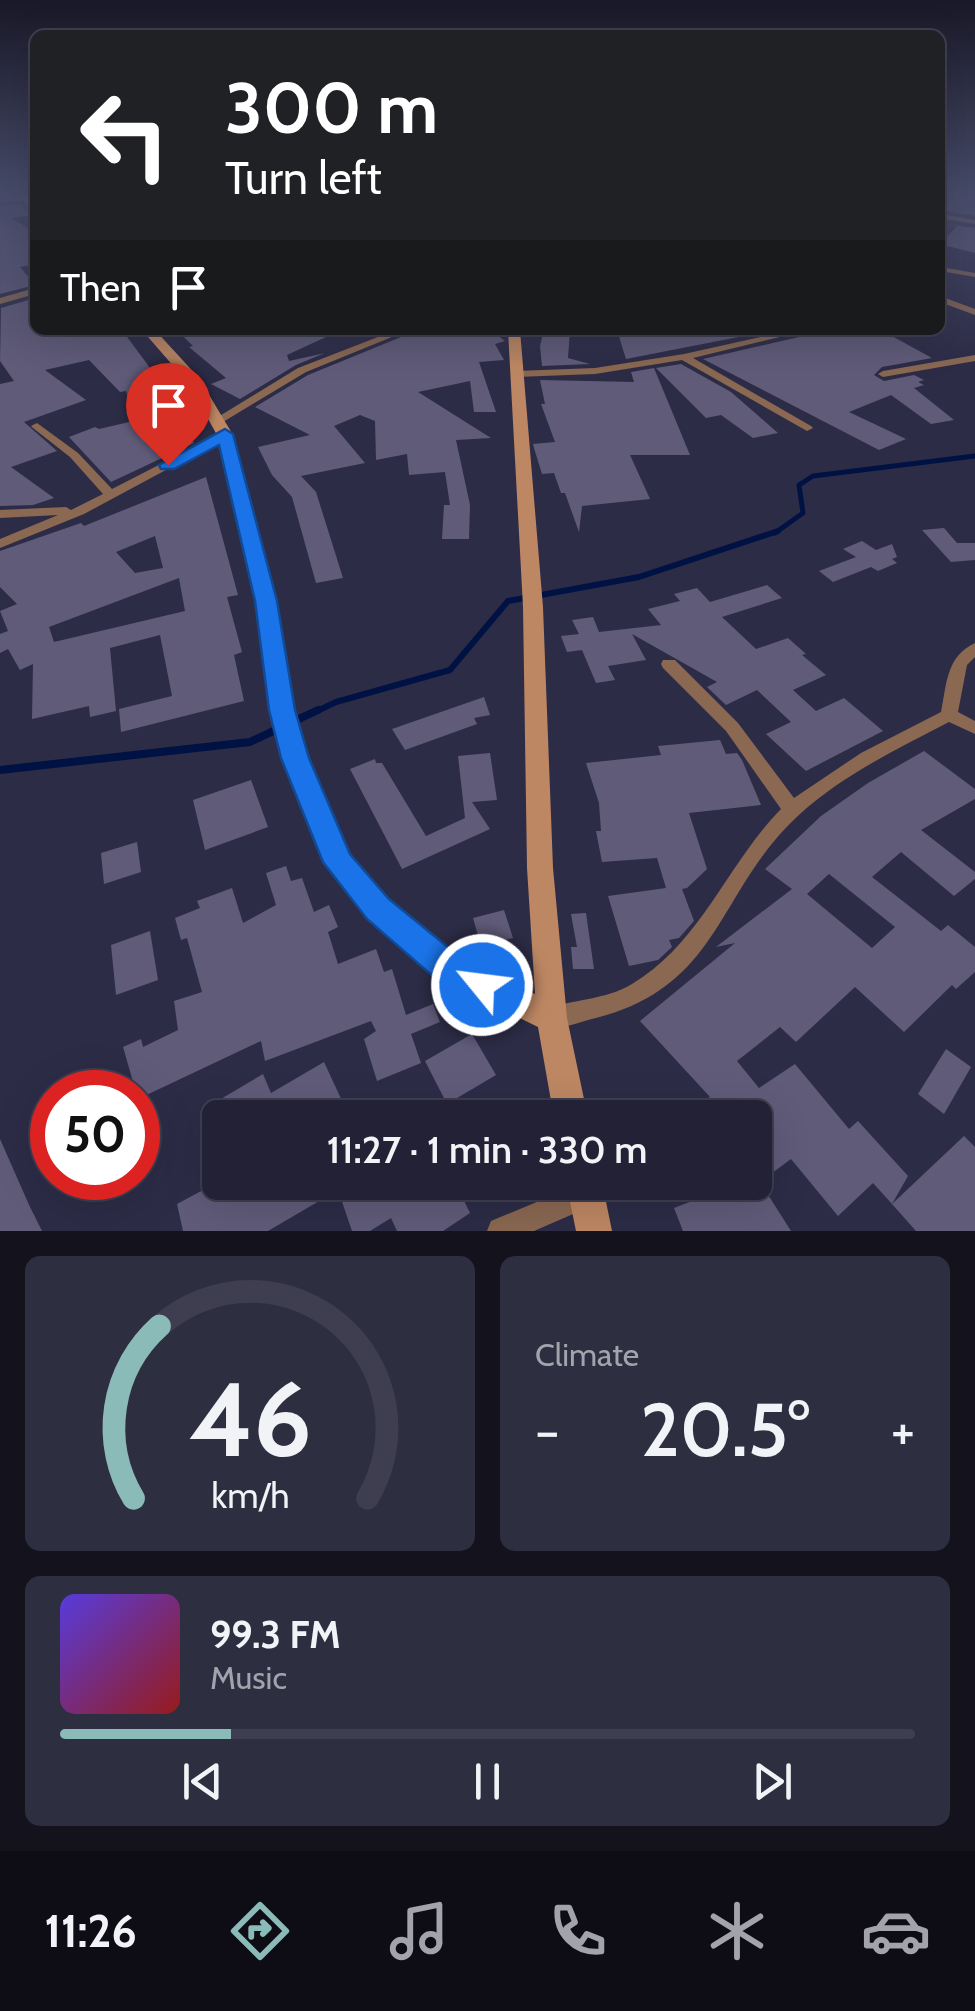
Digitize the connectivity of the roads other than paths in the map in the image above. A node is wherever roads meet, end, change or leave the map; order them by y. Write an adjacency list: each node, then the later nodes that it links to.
1 (945, 270): 2 (street)
2 (975, 276)
3 (30, 292): 5 (street)
4 (975, 300): 6 (street)
5 (0, 301)
6 (946, 302): 7 (street)
7 (975, 312)
8 (153, 335): 19 (main road)
9 (391, 335): 19 (street)
10 (514, 335): 16 (main road)
11 (763, 335): 13 (street)
12 (782, 335): 13 (street)
13 (768, 338): 14 (street)
14 (684, 357): 16 (street); 20 (street)
15 (975, 358): 17 (street)
16 (516, 374): 30 (main road)
17 (883, 374)
18 (37, 426): 21 (street)
19 (222, 427): 21 (street); 30 (main road)
20 (807, 428)
21 (111, 495): 22 (street)
22 (79, 511): 23 (street); 24 (street)
23 (0, 514)
24 (0, 544)
25 (975, 648): 27 (street)
26 (668, 664): 29 (street)
27 (949, 715): 28 (street); 29 (street)
28 (975, 728)
29 (792, 810): 30 (street)
30 (552, 1018): 31 (main road)
31 (568, 1100)
32 (563, 1200): 34 (street)
33 (588, 1200): 35 (main road)
34 (500, 1231)
35 (594, 1231)

